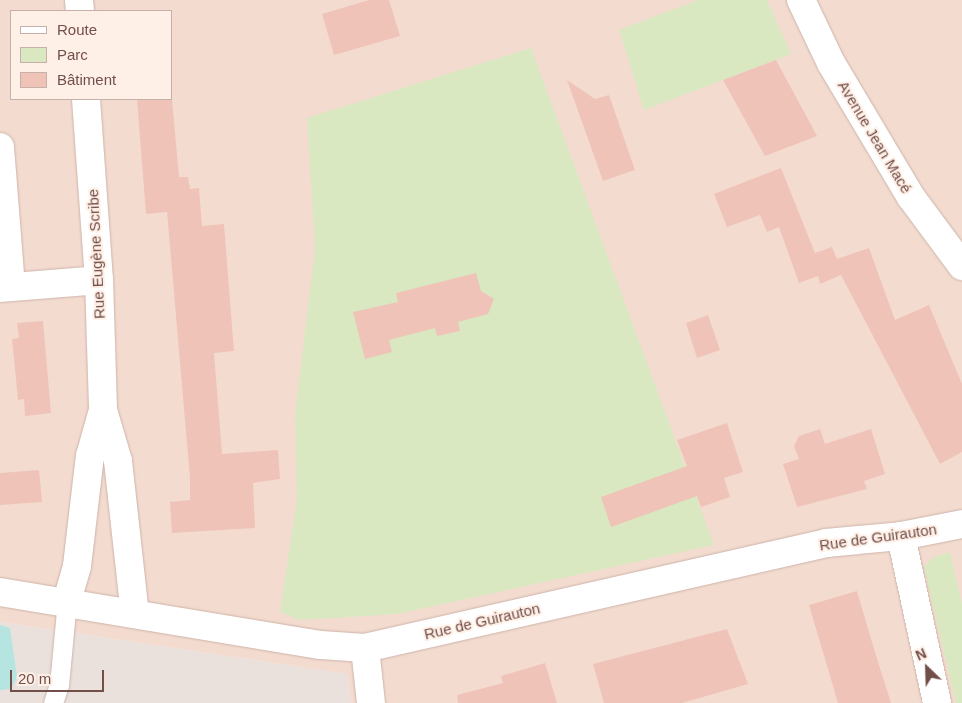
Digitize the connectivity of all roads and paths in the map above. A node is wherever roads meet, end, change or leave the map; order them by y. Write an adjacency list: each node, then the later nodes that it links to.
1 (801, 0): 4 (street, Avenue Jean Macé)
2 (86, 100): 5 (street, Rue Eugène Scribe)
3 (0, 147): 6 (street)
4 (962, 266)
5 (100, 280): 6 (street); 7 (street, Rue Eugène Scribe)
6 (6, 288)
7 (103, 410): 11 (street, Rue Eugène Scribe); 12 (street, Rue Eugène Scribe)
8 (962, 524): 9 (street, Rue de Guirauton)
9 (901, 536): 13 (street, Rue de Guirauton); 16 (street)
10 (0, 592): 11 (street, Rue de Guirauton)
11 (67, 601): 12 (street, Rue de Guirauton); 14 (lane)
12 (135, 614): 13 (street, Rue de Guirauton)
13 (365, 648): 15 (street)
14 (53, 703)
15 (371, 703)
16 (937, 703)

